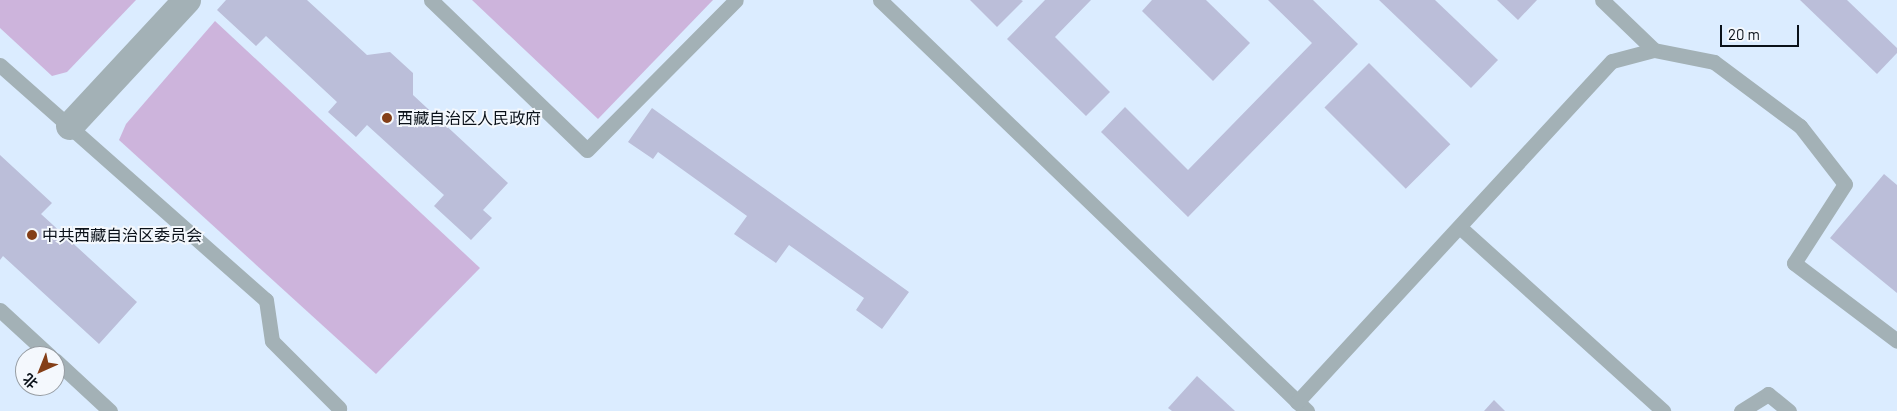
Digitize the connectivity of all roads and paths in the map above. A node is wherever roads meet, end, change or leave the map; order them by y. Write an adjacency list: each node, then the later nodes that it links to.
1 (187, 0): 8 (street)
2 (431, 0): 3 (lane)
3 (736, 0)
4 (880, 0): 14 (lane)
5 (1602, 0): 6 (lane)
6 (1654, 50): 11 (lane); 14 (lane)
7 (0, 65): 8 (lane)
8 (70, 126): 15 (lane)
9 (1463, 230): 17 (lane)
10 (0, 310): 12 (lane)
11 (1897, 341)
12 (39, 346)
13 (65, 369): 16 (lane)
14 (1302, 406)
15 (339, 408)
16 (110, 411)
17 (1663, 411)
18 (1740, 411): 19 (lane)
19 (1789, 411)

